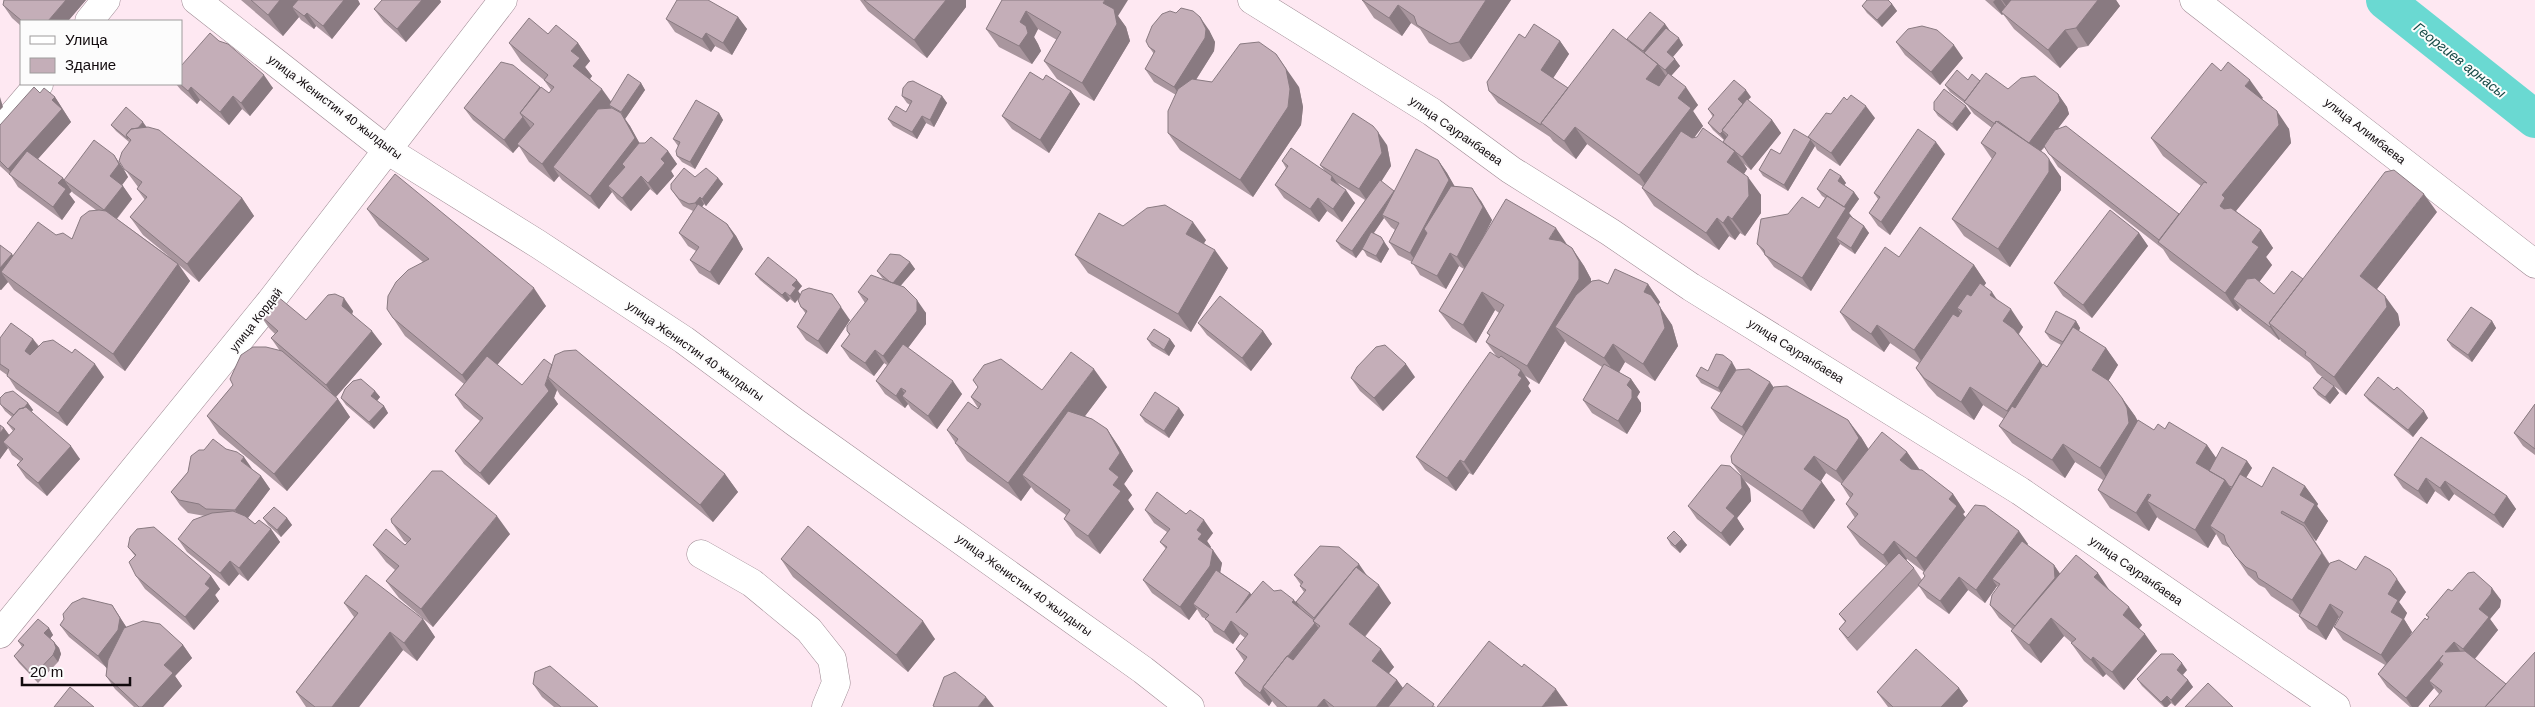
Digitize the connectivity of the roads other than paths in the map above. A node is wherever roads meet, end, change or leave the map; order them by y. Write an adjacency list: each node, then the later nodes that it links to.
1 (106, 0): 6 (street)
2 (196, 0): 9 (street, улица Женистин 40 жылдыгы)
3 (503, 0): 9 (street, улица Кордай)
4 (1252, 0): 13 (street, улица Сауранбаева)
5 (2194, 0): 10 (street, улица Алимбаева)
6 (91, 20)
7 (39, 85): 8 (street)
8 (0, 130)
9 (387, 150): 12 (street, улица Кордай); 15 (street, улица Женистин 40 жылдыгы)
10 (2535, 264)
11 (701, 554): 14 (street)
12 (0, 634)
13 (2333, 706)
14 (826, 707)
15 (1190, 707)

